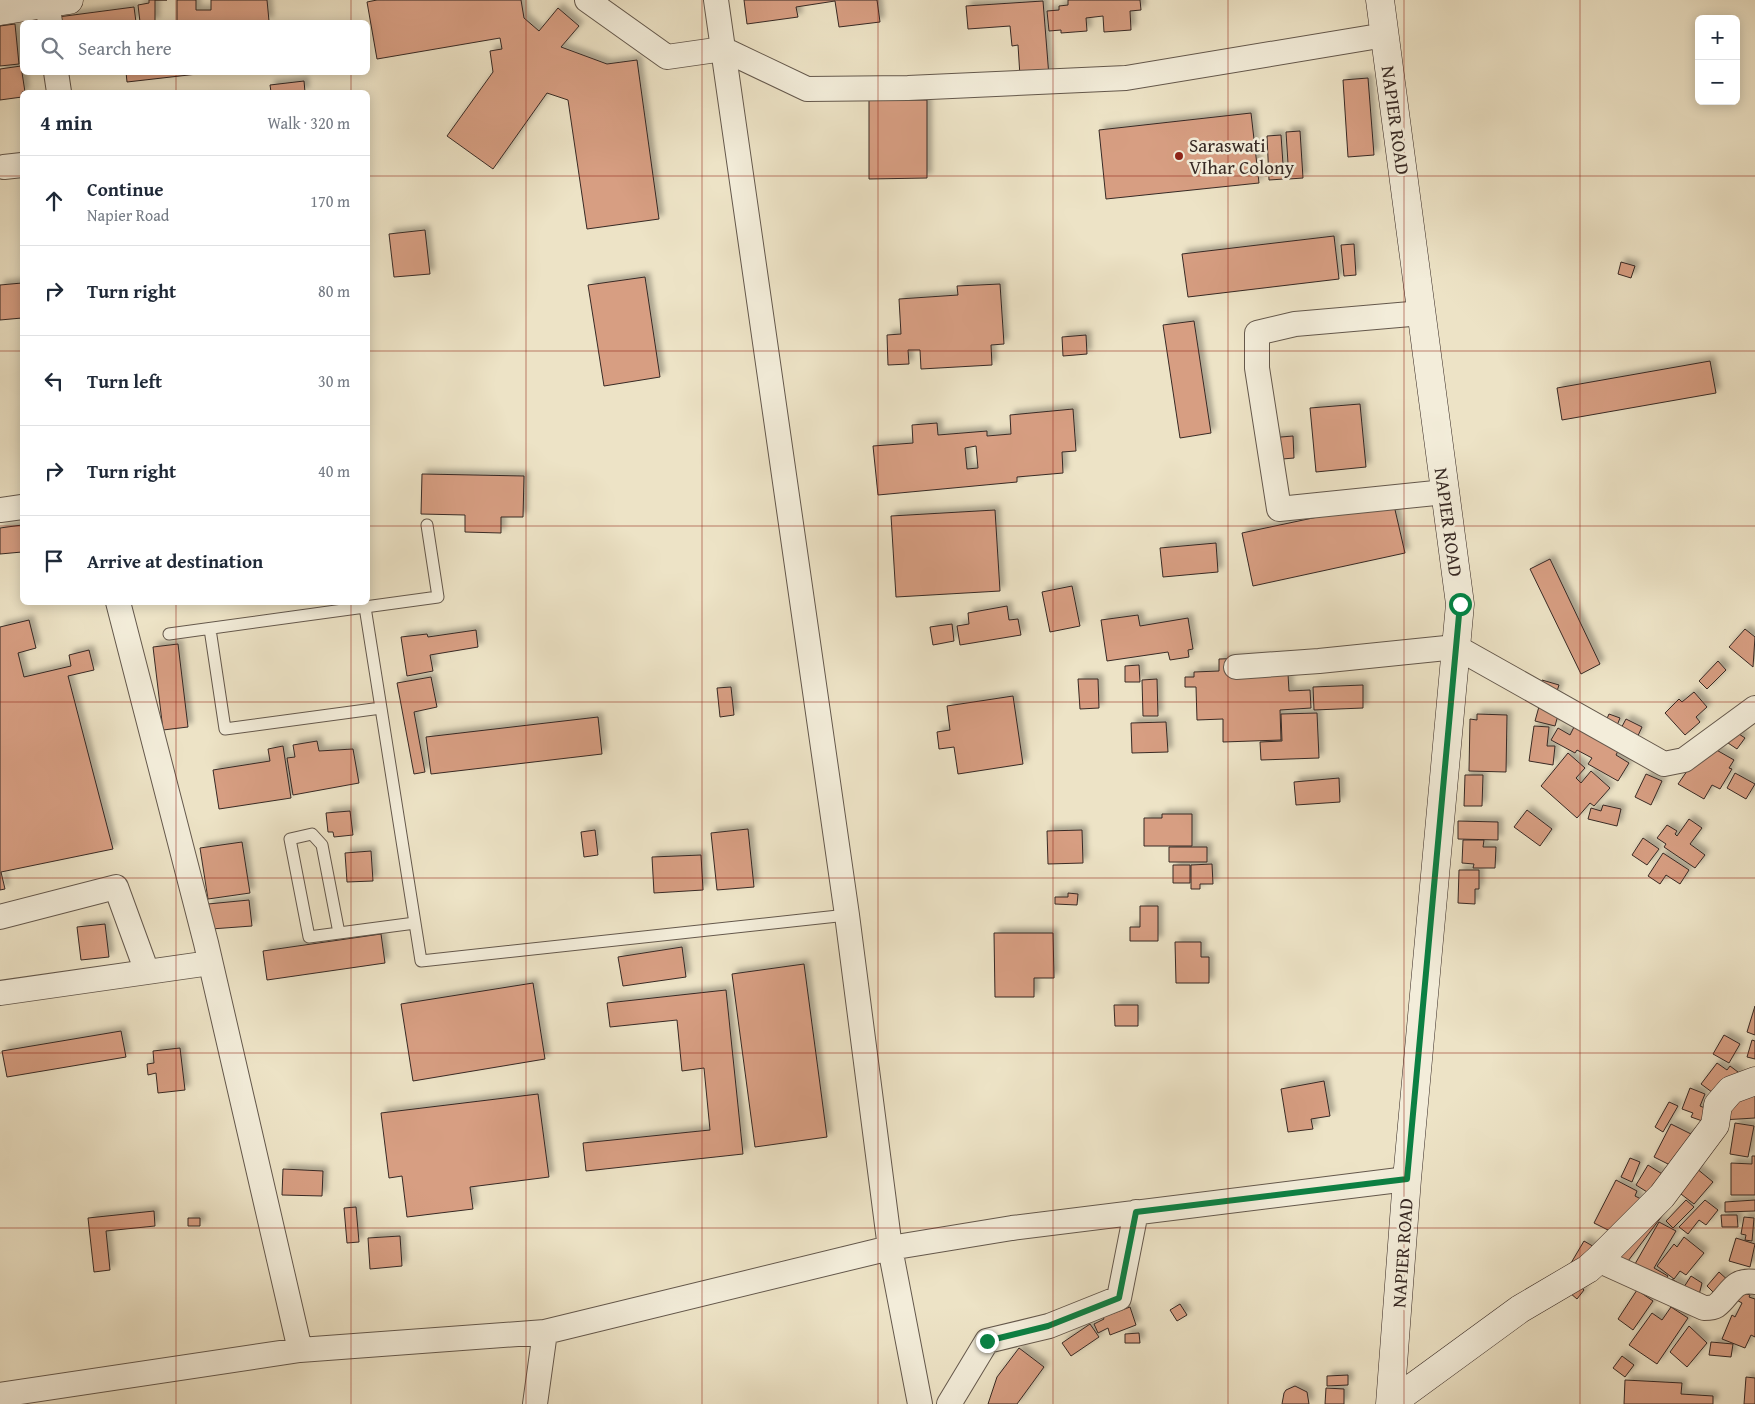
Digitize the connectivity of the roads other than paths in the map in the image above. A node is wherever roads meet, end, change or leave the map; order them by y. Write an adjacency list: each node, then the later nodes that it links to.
1 (587, 0): 7 (street)
2 (716, 0): 7 (street)
3 (1380, 0): 6 (street, NAPIER ROAD)
4 (55, 9): 5 (street)
5 (0, 11)
6 (1385, 35): 7 (street); 10 (street, NAPIER ROAD)
7 (723, 49): 23 (street)
8 (56, 75): 9 (street)
9 (59, 90)
10 (1422, 313): 11 (street, NAPIER ROAD); 11 (street)
11 (1445, 492): 19 (street, NAPIER ROAD)
12 (20, 507): 13 (street)
13 (0, 510)
14 (427, 525): 16 (lane)
15 (119, 605): 27 (street)
16 (366, 607): 17 (lane); 21 (lane)
17 (210, 629): 18 (lane); 21 (lane)
18 (169, 634)
19 (1456, 647): 20 (street); 22 (street); 31 (street, NAPIER ROAD)
20 (1236, 667)
21 (381, 708): 25 (lane)
22 (1755, 708)
23 (847, 915): 25 (lane); 33 (street)
24 (0, 917): 28 (street)
25 (415, 923): 26 (lane)
26 (339, 933): 26 (lane)
27 (210, 963): 28 (street); 37 (street)
28 (148, 972): 29 (street)
29 (0, 993)
30 (1755, 1082): 34 (street)
31 (1407, 1179): 32 (street); 42 (street, NAPIER ROAD)
32 (1136, 1212): 33 (street); 41 (street)
33 (890, 1248): 36 (street); 40 (street)
34 (1598, 1260): 35 (street); 42 (street)
35 (1755, 1282)
36 (545, 1332): 37 (street); 39 (street)
37 (300, 1350): 38 (street)
38 (0, 1395)
39 (535, 1404)
40 (920, 1404)
41 (949, 1404)
42 (1390, 1404)

